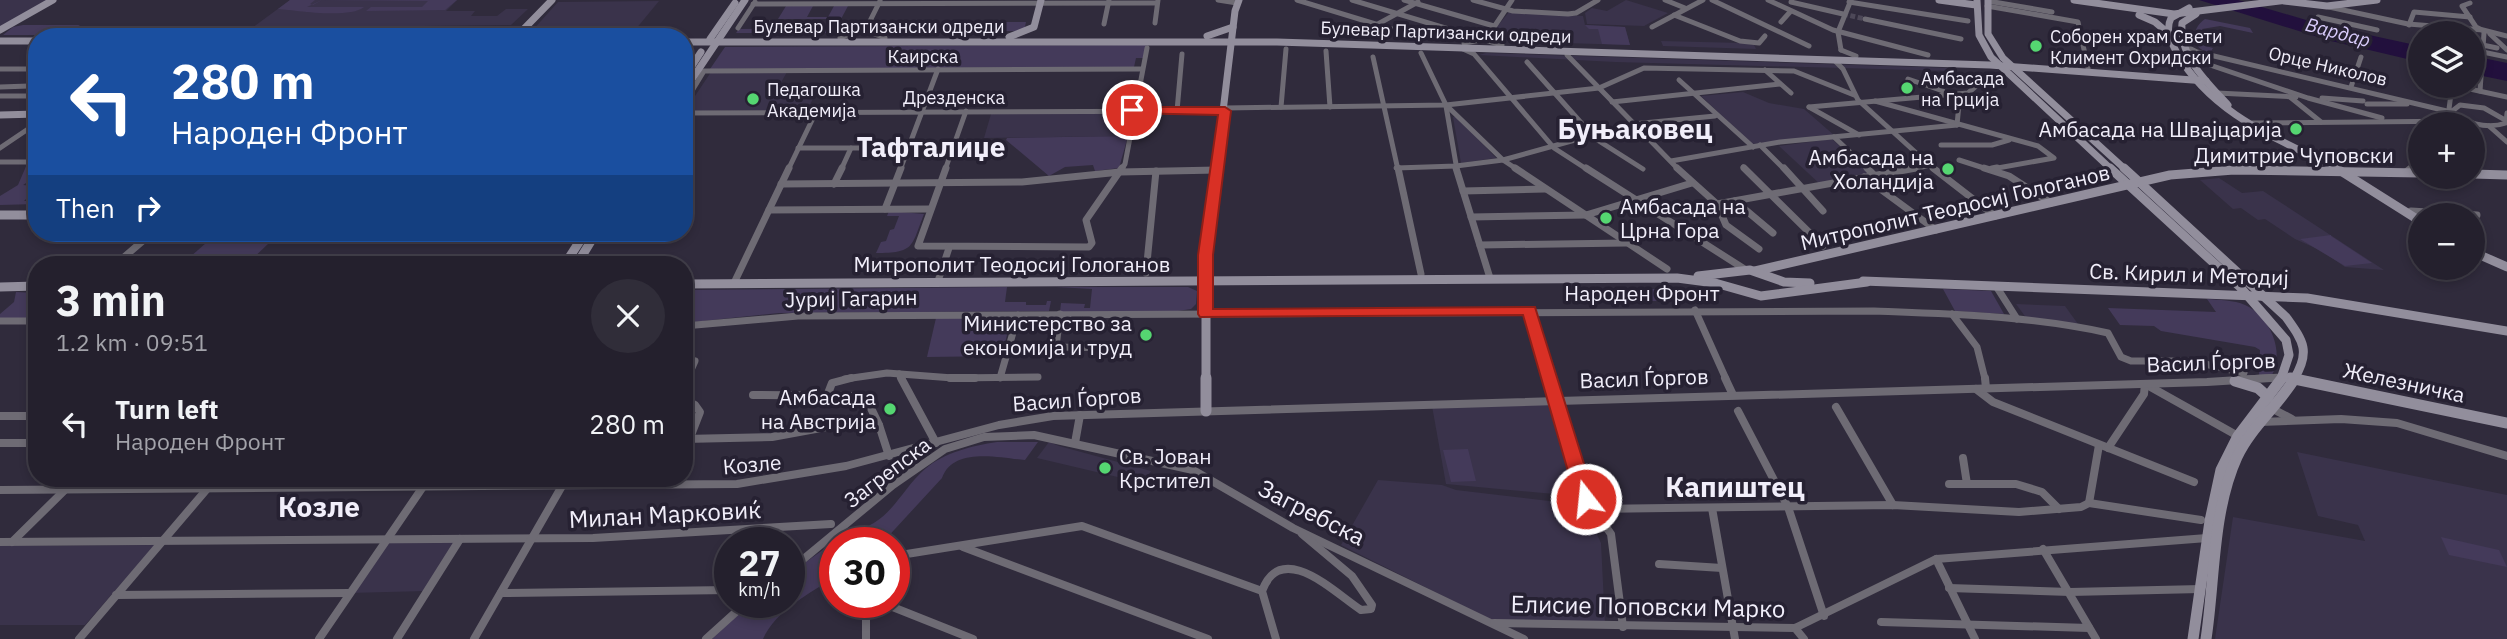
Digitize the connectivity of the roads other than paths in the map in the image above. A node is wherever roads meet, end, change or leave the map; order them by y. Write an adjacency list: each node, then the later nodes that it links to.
1 (53, 0): 73 (street)
2 (552, 0): 70 (street)
3 (737, 0): 60 (street)
4 (745, 0): 41 (street)
5 (1218, 0): 22 (street)
6 (1297, 0): 63 (street)
7 (1352, 0): 44 (street)
8 (1404, 0): 31 (street)
9 (1473, 0): 40 (street)
10 (1512, 0): 40 (street)
11 (1598, 0): 40 (street)
12 (1665, 0): 38 (street)
13 (1703, 0): 38 (street)
14 (1712, 0): 101 (street)
15 (1939, 0): 34 (street)
16 (2074, 0): 36 (street)
17 (2095, 0): 36 (street)
18 (2246, 0): 39 (street)
19 (2377, 0): 27 (street)
20 (754, 1): 28 (street); 41 (street); 71 (street)
21 (1157, 1): 30 (street); 61 (street)
22 (1238, 1): 68 (street)
23 (1771, 1): 24 (street); 42 (street)
24 (1790, 1): 46 (street)
25 (1850, 1): 46 (street); 55 (street)
26 (2283, 1): 33 (street); 45 (street)
27 (2367, 1): 37 (street)
28 (880, 2): 29 (street); 66 (street)
29 (1041, 2): 30 (street); 67 (street)
30 (1108, 2): 62 (street)
31 (1419, 2): 44 (street); 65 (street)
32 (1988, 2): 49 (street); 112 (street)
33 (2310, 2): 37 (street)
34 (1976, 3): 108 (street)
35 (2470, 3): 52 (street)
36 (2118, 6): 39 (street); 43 (street); 77 (street)
37 (2327, 6): 64 (street)
38 (1685, 8): 48 (street)
39 (2189, 8): 47 (street)
40 (1506, 9): 65 (street)
41 (738, 10): 60 (street)
42 (1790, 12): 58 (street); 74 (street)
43 (2149, 12): 47 (street); 59 (street)
44 (1397, 13): 63 (street); 90 (street)
45 (2199, 13): 47 (street); 78 (street)
46 (1843, 14): 74 (street)
47 (2174, 14): 59 (street)
48 (1674, 15): 69 (street); 80 (street)
49 (2062, 16): 50 (street); 132 (street)
50 (2074, 17)
51 (2318, 17): 72 (street)
52 (2470, 17): 57 (street); 64 (street)
53 (1865, 19): 91 (street)
54 (2376, 19): 72 (street)
55 (1968, 21)
56 (2385, 21): 72 (street)
57 (2472, 21)
58 (1781, 22)
59 (2168, 22): 77 (street); 78 (street)
60 (725, 23): 85 (street); 92 (street); 93 (street)
61 (1155, 23)
62 (1104, 24)
63 (1377, 24): 79 (street); 84 (street)
64 (2407, 24)
65 (1494, 26): 90 (street)
66 (867, 27): 86 (street); 87 (street)
67 (1034, 27): 82 (street); 83 (street)
68 (1233, 27): 88 (street); 89 (street); 94 (street)
69 (1652, 27)
70 (525, 28)
71 (738, 28)
72 (2377, 30)
73 (0, 32)
74 (1838, 32): 107 (street); 119 (street)
75 (2485, 32): 81 (street)
76 (2485, 32): 109 (street)
77 (2168, 33): 128 (street)
78 (2180, 34): 115 (street)
79 (1356, 36)
80 (1765, 36)
81 (2507, 36)
82 (1009, 37): 83 (street, Булевар Партизански одреди); 87 (street, Булевар Партизански одреди)
83 (1058, 37): 88 (street, Булевар Партизански одреди)
84 (1418, 37)
85 (693, 38)
86 (840, 38): 87 (street, Булевар Партизански одреди); 93 (street, Булевар Партизански одреди)
87 (886, 38)
88 (1207, 39): 89 (street, Булевар Партизански одреди); 93 (street, Булевар Партизански одреди); 110 (street)
89 (1233, 39): 94 (street, Булевар Партизански одреди); 110 (street)
90 (1486, 39): 98 (street); 100 (street)
91 (1961, 39)
92 (713, 40): 93 (street, Булевар Партизански одреди); 95 (street, Булевар Партизански одреди); 120 (street)
93 (752, 40): 120 (street)
94 (1257, 40): 100 (street, Булевар Партизански одреди); 110 (street)
95 (693, 41)
96 (2, 42): 97 (street)
97 (28, 43)
98 (1502, 45): 100 (street, Булевар Партизански одреди); 122 (street, Булевар Партизански одреди)
99 (693, 46): 120 (street)
100 (1463, 46): 105 (street, Булевар Партизански одреди); 117 (street)
101 (1809, 46)
102 (2485, 46): 104 (street)
103 (1147, 48): 138 (street)
104 (2497, 48)
105 (1488, 49): 117 (street); 122 (street, Булевар Партизански одреди)
106 (1286, 50): 180 (street)
107 (1840, 50): 122 (street); 125 (street)
108 (1985, 50): 127 (street); 130 (street)
109 (2507, 50)
110 (1232, 51): 184 (street)
111 (1326, 51): 181 (street)
112 (1998, 52): 131 (street); 133 (street)
113 (2485, 52): 124 (street)
114 (1421, 53): 177 (street)
115 (2193, 53): 145 (street); 155 (street, Орце Николов)
116 (1182, 54): 186 (street)
117 (1475, 55): 169 (street)
118 (1567, 55): 154 (street)
119 (1928, 55)
120 (702, 57): 134 (street); 143 (street)
121 (1373, 57): 179 (street)
122 (1833, 57): 125 (street, Булевар Партизански одреди)
123 (2361, 57): 155 (street)
124 (2507, 57)
125 (1850, 60): 127 (street, Булевар Партизански одреди); 165 (street)
126 (1527, 62): 158 (street)
127 (1970, 62): 130 (street, Булевар Партизански одреди); 141 (street)
128 (2180, 62): 140 (street); 144 (street)
129 (2201, 62): 163 (street)
130 (1996, 63): 131 (street, Булевар Партизански одреди); 141 (street)
131 (2009, 64): 133 (street, Булевар Партизански одреди); 142 (street)
132 (2088, 65): 133 (street, Булевар Партизански одреди); 140 (street, Булевар Партизански одреди)
133 (2036, 66): 140 (street, Булевар Партизански одреди); 142 (street)
134 (693, 68)
135 (0, 69): 136 (street)
136 (28, 69)
137 (939, 69): 138 (street, Каирска); 150 (street, Каирска); 188 (street)
138 (1142, 69): 183 (street)
139 (1765, 70): 149 (street); 154 (street, Дрезденска); 165 (street, Дрезденска)
140 (2151, 75): 144 (street, Булевар Партизански одреди); 156 (street)
141 (2010, 77): 250 (street)
142 (2022, 77): 228 (street)
143 (693, 78)
144 (2192, 78): 145 (street, Булевар Партизански одреди); 156 (street)
145 (2204, 78): 161 (street)
146 (1908, 79): 160 (street)
147 (1679, 80): 162 (street)
148 (1981, 82): 160 (street)
149 (1780, 84): 159 (street); 162 (street)
150 (693, 85)
151 (28, 86): 153 (street)
152 (0, 87): 153 (street)
153 (10, 87): 164 (street)
154 (1599, 88): 158 (street, Дрезденска); 174 (street)
155 (2351, 88): 176 (street); 178 (street, Орце Николов)
156 (2202, 90): 194 (street)
157 (2485, 92): 168 (street)
158 (1555, 93): 169 (street, Дрезденска); 208 (street)
159 (1791, 93)
160 (1955, 93): 172 (street); 173 (street); 202 (street)
161 (2217, 93): 163 (street); 194 (street)
162 (1692, 94): 174 (street); 193 (street)
163 (2291, 94): 167 (street); 198 (street)
164 (0, 95): 166 (street)
165 (1854, 95): 175 (street)
166 (28, 96)
167 (2308, 97): 176 (street); 195 (street)
168 (2507, 97)
169 (1509, 98): 177 (street, Дрезденска); 218 (street)
170 (2453, 98): 189 (street)
171 (1820, 99): 182 (street)
172 (1988, 100)
173 (1875, 101): 175 (street); 202 (street)
174 (1612, 102): 199 (street)
175 (1861, 102): 182 (street); 206 (street)
176 (2365, 102): 178 (street); 195 (street)
177 (1446, 105): 179 (street, Дрезденска); 220 (street); 225 (street)
178 (2421, 105): 189 (street, Орце Николов)
179 (1383, 106): 181 (street, Дрезденска); 229 (street)
180 (1281, 107): 181 (street, Дрезденска); 184 (street, Дрезденска)
181 (1330, 107)
182 (1810, 107): 207 (street)
183 (1137, 110): 185 (street, Дрезденска); 186 (street, Дрезденска); 236 (street)
184 (1225, 110): 186 (street, Дрезденска); 232 (street)
185 (965, 111): 188 (street, Дрезденска); 245 (street)
186 (1177, 111)
187 (816, 112): 188 (street, Дрезденска); 190 (street, Дрезденска); 215 (street)
188 (922, 112): 217 (street)
189 (2451, 112): 196 (street)
190 (693, 113)
191 (28, 114): 192 (street)
192 (0, 115)
193 (1715, 116): 199 (street); 213 (street)
194 (2241, 117): 197 (street)
195 (2382, 118): 200 (street)
196 (2506, 120): 204 (street)
197 (2254, 123): 198 (street); 219 (street)
198 (2322, 123): 200 (street)
199 (1633, 124): 208 (street); 222 (street)
200 (2388, 124): 201 (street)
201 (2408, 124)
202 (1957, 125): 206 (street); 210 (street)
203 (2485, 126): 204 (street)
204 (2488, 126): 211 (street)
205 (28, 129): 214 (street)
206 (1890, 132): 207 (street); 226 (street)
207 (1859, 135): 209 (street)
208 (1592, 136): 218 (street); 230 (street)
209 (1834, 137): 213 (street); 240 (street)
210 (2010, 139): 212 (street); 231 (street)
211 (2507, 142)
212 (1941, 145)
213 (1756, 146): 222 (street); 252 (street)
214 (0, 148)
215 (798, 148): 216 (street); 247 (street)
216 (851, 148): 217 (street); 248 (street)
217 (909, 148): 249 (street)
218 (1554, 148): 220 (street); 258 (street)
219 (2308, 155): 234 (street); 237 (street)
220 (1503, 160): 225 (street); 253 (street)
221 (1959, 160): 231 (street)
222 (1671, 161): 246 (street)
223 (0, 162): 224 (street)
224 (28, 162)
225 (1456, 166): 229 (street); 255 (street)
226 (1927, 166): 240 (street); 271 (street)
227 (1742, 167): 256 (street)
228 (2122, 167): 243 (street); 244 (street)
229 (1396, 168): 287 (street)
230 (1643, 169)
231 (1992, 169): 261 (street)
232 (1217, 170): 233 (street); 292 (street)
233 (1156, 171): 236 (street); 286 (street)
234 (2313, 171): 237 (street, Димитрие Чуповски); 243 (street, Димитрие Чуповски); 251 (street)
235 (2408, 171): 238 (street, Димитрие Чуповски)
236 (1120, 172): 245 (street); 278 (street)
237 (2344, 172): 238 (street, Димитрие Чуповски); 251 (street)
238 (2376, 172): 251 (street)
239 (2485, 174): 241 (street)
240 (1874, 175): 242 (street)
241 (2507, 175)
242 (1864, 177): 252 (street); 272 (street)
243 (2158, 177): 244 (street, Димитрие Чуповски)
244 (2139, 182): 250 (street, Димитрие Чуповски); 291 (street)
245 (941, 183): 249 (street); 263 (street)
246 (1692, 183): 258 (street); 260 (street)
247 (781, 184): 248 (street); 264 (street)
248 (834, 184): 249 (street)
249 (895, 184): 262 (street)
250 (2128, 185): 254 (street, Митрополит Теодосиј Гологанов); 257 (street)
251 (2365, 185): 266 (street)
252 (1804, 188): 256 (street); 265 (street)
253 (1546, 189): 255 (street); 269 (street)
254 (2105, 190): 257 (street); 261 (street, Митрополит Теодосиј Гологанов)
255 (1463, 191): 270 (street)
256 (1771, 194): 259 (street); 277 (street)
257 (2142, 198): 294 (street)
258 (1635, 199): 269 (street); 285 (street)
259 (1735, 201): 260 (street); 273 (street)
260 (1717, 204): 279 (street)
261 (2052, 204): 271 (street, Митрополит Теодосиј Гологанов)
262 (885, 209): 263 (street); 264 (street)
263 (930, 209): 278 (street)
264 (769, 210): 296 (street)
265 (1823, 211)
266 (2408, 213)
267 (0, 215): 268 (street)
268 (28, 215)
269 (1586, 215): 270 (street); 275 (street)
270 (1471, 217): 276 (street)
271 (1996, 217): 272 (street, Митрополит Теодосиј Гологанов)
272 (1936, 230): 282 (street, Митрополит Теодосиј Гологанов)
273 (1773, 233)
274 (142, 242): 280 (street)
275 (1628, 243): 276 (street); 284 (street)
276 (1480, 245): 288 (street)
277 (1823, 246)
278 (949, 248): 293 (street)
279 (1759, 248)
280 (125, 256)
281 (2485, 257): 283 (street)
282 (1789, 263): 285 (street, Митрополит Теодосиј Гологанов); 290 (street, Митрополит Теодосиј Гологанов); 297 (street)
283 (2507, 267)
284 (1667, 269)
285 (1745, 271): 289 (street, Митрополит Теодосиј Гологанов); 290 (street, Св. Кирил и Методиј); 302 (street)
286 (1146, 273)
287 (1421, 274)
288 (1490, 278): 289 (street, Митрополит Теодосиј Гологанов); 292 (street, Митрополит Теодосиј Гологанов)
289 (1677, 278): 302 (street, Митрополит Теодосиј Гологанов)
290 (1775, 279): 297 (street, Св. Кирил и Методиј); 305 (street, Митрополит Теодосиј Гологанов)
291 (2247, 279): 306 (street); 307 (street)
292 (1206, 280): 293 (street, Митрополит Теодосиј Гологанов); 312 (street)
293 (938, 281): 296 (street, Митрополит Теодосиј Гологанов)
294 (2233, 281): 303 (street); 304 (street)
295 (1867, 282): 297 (street, Св. Кирил и Методиј); 300 (street, Св. Кирил и Методиј); 305 (street, Св. Кирил и Методиј)
296 (734, 283): 298 (street, Митрополит Теодосиј Гологанов)
297 (1807, 283)
298 (693, 284)
299 (28, 286): 301 (street)
300 (1996, 286): 303 (street, Св. Кирил и Методиј); 315 (street)
301 (0, 287)
302 (1739, 289): 305 (street, Митрополит Теодосиј Гологанов)
303 (2214, 293): 304 (street, Св. Кирил и Методиј); 310 (street)
304 (2247, 294): 306 (street, Св. Кирил и Методиј); 310 (street)
305 (1768, 295)
306 (2263, 295): 307 (street, Св. Кирил и Методиј); 325 (street)
307 (2308, 298): 319 (street, Св. Кирил и Методиј)
308 (1695, 310): 309 (street, Народен Фронт); 313 (street, Народен Фронт); 330 (street)
309 (1530, 311): 312 (street, Народен Фронт); 332 (street)
310 (2264, 312): 325 (street)
311 (1060, 314): 312 (street, Јуриј Гагарин); 314 (street, Јуриј Гагарин); 320 (street)
312 (1206, 314): 336 (street)
313 (1952, 314): 315 (street, Народен Фронт); 328 (street)
314 (1018, 315): 318 (street, Јуриј Гагарин); 322 (street)
315 (2017, 319): 324 (street, Народен Фронт)
316 (0, 321): 317 (street)
317 (28, 321)
318 (693, 325)
319 (2507, 331)
320 (1123, 348)
321 (899, 374): 322 (street); 331 (street); 350 (street)
322 (1000, 377): 323 (street)
323 (1038, 377)
324 (2240, 377): 325 (street, Васил Ѓоргов); 326 (street, Васил Ѓоргов); 333 (street)
325 (2289, 378): 333 (street); 343 (street, Железничка)
326 (2145, 384): 328 (street, Васил Ѓоргов); 346 (street); 352 (street)
327 (1976, 388): 328 (street, Васил Ѓоргов); 330 (street, Васил Ѓоргов); 352 (street)
328 (1986, 388)
329 (753, 395): 331 (street)
330 (1733, 395): 332 (street, Васил Ѓоргов)
331 (827, 396): 344 (street)
332 (1558, 401): 336 (street, Васил Ѓоргов); 372 (street)
333 (2269, 403): 341 (street); 342 (street); 346 (street)
334 (693, 404): 345 (street)
335 (1836, 407): 369 (street)
336 (1206, 411): 338 (street, Васил Ѓоргов)
337 (1738, 411): 370 (street)
338 (1080, 415): 350 (street, Васил Ѓоргов); 351 (street)
339 (0, 416): 340 (street)
340 (28, 416)
341 (2296, 420): 342 (street); 355 (street)
342 (2259, 422): 425 (street)
343 (2507, 423)
344 (879, 425): 347 (street); 354 (street)
345 (693, 428)
346 (2238, 436): 377 (street)
347 (693, 439)
348 (0, 443): 349 (street)
349 (28, 443)
350 (936, 443): 353 (street, Васил Ѓоргов)
351 (1075, 443): 376 (street, Загребска); 387 (street, Загрепска)
352 (2104, 447): 358 (street); 368 (street)
353 (916, 449): 354 (street, Козле)
354 (889, 456): 357 (street, Козле)
355 (2507, 456)
356 (1963, 458): 360 (street)
357 (693, 481)
358 (2193, 482)
359 (1949, 484): 360 (street)
360 (1967, 484): 373 (street)
361 (68, 487): 367 (street)
362 (492, 487): 364 (street, Козле)
363 (561, 487): 379 (street)
364 (423, 488): 365 (street, Козле); 380 (street)
365 (207, 489): 367 (street, Козле); 381 (street)
366 (0, 490): 367 (street, Козле)
367 (65, 490): 383 (street)
368 (2089, 503): 373 (street); 374 (street)
369 (1893, 505): 370 (street); 373 (street)
370 (1788, 507): 371 (street); 400 (street)
371 (1712, 508): 372 (street); 390 (street)
372 (1593, 509): 406 (street)
373 (2059, 509)
374 (2201, 520)
375 (831, 524): 379 (street, Милан Марковиќ)
376 (1293, 528): 394 (street); 404 (street, Загребска)
377 (2207, 538): 385 (street, Елисие Поповски Марко); 392 (street)
378 (460, 539): 379 (street, Милан Марковиќ); 380 (street, Милан Марковиќ); 412 (street)
379 (531, 539): 397 (street)
380 (388, 540): 381 (street, Милан Марковиќ); 396 (street)
381 (163, 541): 383 (street, Милан Марковиќ); 398 (street)
382 (0, 542): 383 (street, Милан Марковиќ)
383 (12, 542)
384 (961, 547): 386 (street); 394 (street); 417 (street)
385 (2043, 549): 388 (street, Елисие Поповски Марко); 395 (street)
386 (910, 554)
387 (805, 558)
388 (1936, 559): 391 (street); 400 (street, Елисие Поповски Марко)
389 (1659, 564): 390 (street)
390 (1723, 568): 407 (street)
391 (1949, 588): 395 (street); 405 (street)
392 (2201, 589): 395 (street); 424 (street)
393 (714, 590): 397 (street)
394 (1262, 591): 418 (street)
395 (2070, 592): 409 (street)
396 (349, 593): 398 (street); 411 (street)
397 (501, 593): 413 (street)
398 (116, 595): 410 (street)
399 (910, 614): 416 (street)
400 (1824, 616): 408 (street, Елисие Поповски Марко)
401 (727, 618): 414 (street)
402 (866, 618): 415 (street)
403 (1881, 622): 405 (street)
404 (1491, 623): 406 (street, Елисие Поповски Марко); 419 (street, Загребска)
405 (1968, 625): 409 (street); 422 (street)
406 (1623, 627): 407 (street, Елисие Поповски Марко)
407 (1733, 628): 408 (street, Елисие Поповски Марко); 420 (street)
408 (1795, 628): 421 (street)
409 (2088, 628): 423 (street)
410 (79, 639)
411 (319, 639)
412 (397, 639)
413 (474, 639)
414 (706, 639)
415 (866, 639)
416 (973, 639)
417 (1208, 639)
418 (1276, 639)
419 (1524, 639)
420 (1735, 639)
421 (1804, 639)
422 (1975, 639)
423 (2096, 639)
424 (2193, 639)
425 (2206, 639)

